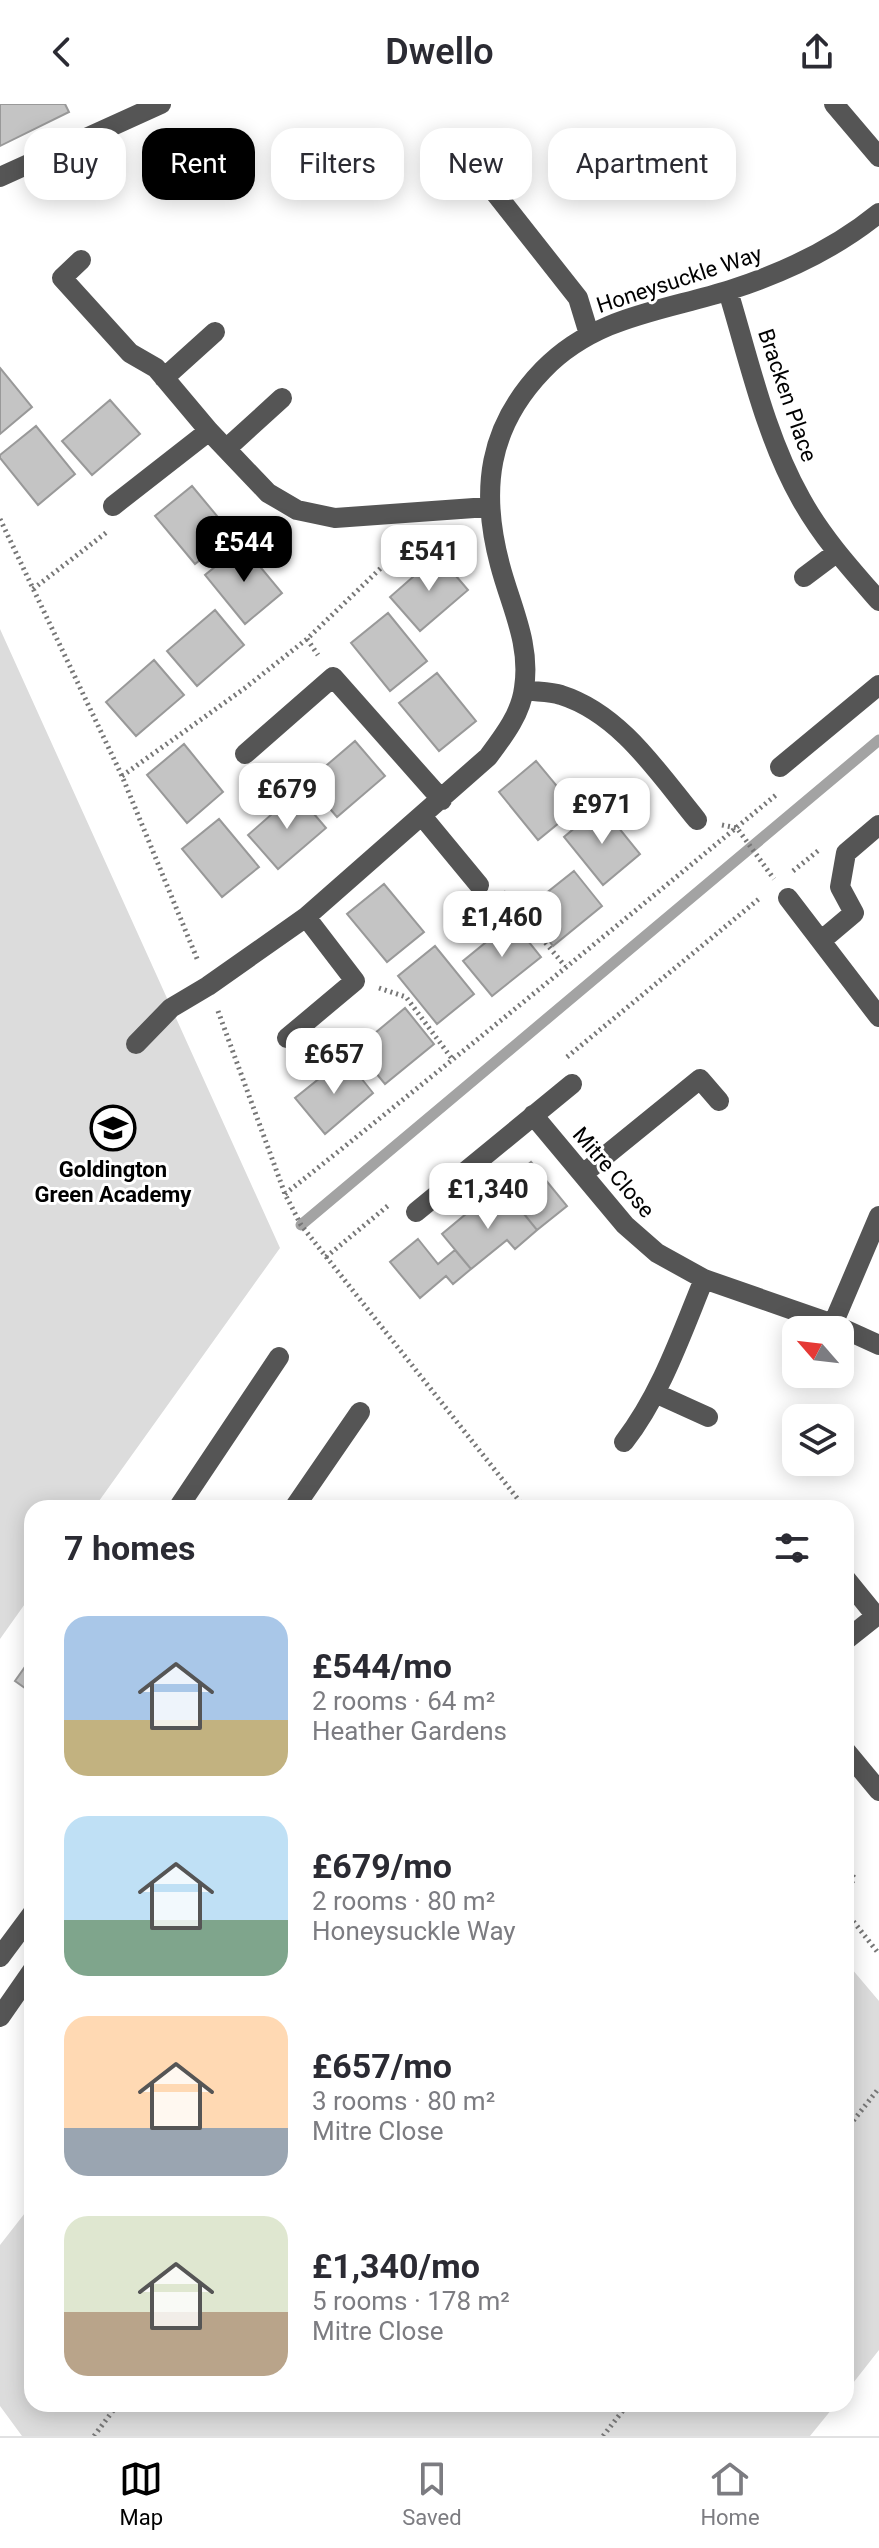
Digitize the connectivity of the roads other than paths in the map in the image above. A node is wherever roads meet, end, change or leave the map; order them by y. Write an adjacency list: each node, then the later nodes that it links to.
1 (161, 104): 4 (street)
2 (834, 104): 3 (street)
3 (879, 157)
4 (0, 177)
5 (501, 200): 10 (street)
6 (879, 213): 8 (street, Honeysuckle Way)
7 (81, 260): 11 (street)
8 (728, 291): 10 (street, Honeysuckle Way); 17 (street, Bracken Place)
9 (215, 332): 11 (street)
10 (589, 334): 16 (street, Honeysuckle Way)
11 (160, 373): 13 (street)
12 (282, 398): 14 (street)
13 (209, 431): 14 (street); 15 (street)
14 (226, 449): 16 (street)
15 (113, 506)
16 (488, 507): 21 (street, Honeysuckle Way)
17 (836, 553): 18 (street); 19 (street, Bracken Place)
18 (804, 577)
19 (877, 599)
20 (879, 685): 23 (street)
21 (524, 690): 24 (street, Honeysuckle Way); 26 (street)
22 (245, 754): 24 (street)
23 (780, 767)
24 (442, 800): 25 (street, Honeysuckle Way)
25 (422, 816): 28 (street); 30 (street, Honeysuckle Way)
26 (697, 820)
27 (879, 825): 31 (street)
28 (479, 885)
29 (783, 891): 31 (street)
30 (306, 917): 33 (street); 34 (street, Honeysuckle Way)
31 (822, 940): 32 (street)
32 (879, 1017)
33 (287, 1038)
34 (136, 1044)
35 (572, 1084): 37 (street)
36 (719, 1101): 38 (street)
37 (533, 1115): 38 (street, Mitre Close); 39 (street)
38 (583, 1174): 41 (street, Mitre Close)
39 (416, 1212)
40 (879, 1216): 43 (street)
41 (704, 1279): 42 (street, Mitre Close); 47 (street)
42 (810, 1316)
43 (836, 1316)
44 (854, 1334): 45 (street, Mitre Close)
45 (879, 1345)
46 (279, 1357): 51 (street)
47 (655, 1393): 49 (street); 50 (street)
48 (360, 1412): 52 (street)
49 (708, 1417)
50 (624, 1442)
51 (183, 1500)
52 (300, 1500)
53 (854, 1589): 54 (street)
54 (854, 1634)
55 (854, 1760): 56 (street)
56 (878, 1787)
57 (24, 1925): 58 (street)
58 (0, 1957)
59 (24, 1985): 60 (street)
60 (0, 2017)

